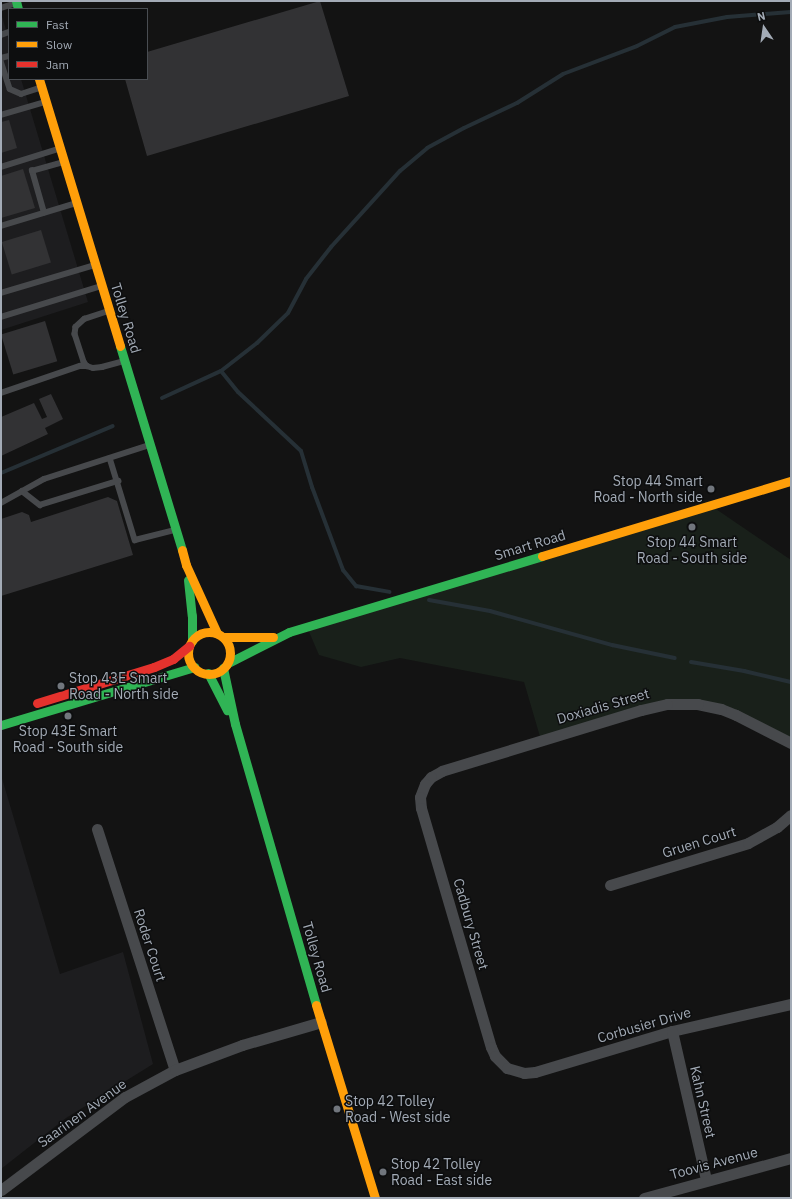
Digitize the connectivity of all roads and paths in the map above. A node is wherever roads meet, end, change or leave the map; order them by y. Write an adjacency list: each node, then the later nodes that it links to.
1 (17, 4): 2 (lane)
2 (1, 8)
3 (1, 60): 4 (lane)
4 (40, 83): 5 (main road, Tolley Road)
5 (46, 101): 6 (lane); 7 (main road, Tolley Road)
6 (1, 115)
7 (60, 148): 8 (main road, Tolley Road); 9 (lane)
8 (64, 162): 10 (main road, Tolley Road); 11 (lane)
9 (1, 167)
10 (76, 203): 11 (lane); 13 (main road, Tolley Road)
11 (44, 213): 12 (lane)
12 (1, 226)
13 (95, 265): 14 (main road, Tolley Road); 15 (lane)
14 (101, 286): 16 (main road, Tolley Road); 17 (lane)
15 (1, 293)
16 (109, 311): 18 (main road, Tolley Road); 19 (lane)
17 (1, 317)
18 (124, 361): 19 (lane); 21 (main road, Tolley Road)
19 (87, 366): 20 (lane)
20 (1, 393)
21 (149, 445): 22 (lane); 27 (main road, Tolley Road)
22 (110, 458): 23 (lane); 25 (lane)
23 (118, 481): 25 (lane); 27 (lane)
24 (791, 481): 30 (main road, Smart Road)
25 (22, 492): 26 (lane)
26 (1, 503)
27 (175, 529): 28 (main road, Tolley Road)
28 (186, 565): 29 (main road, Tolley Road); 31 (main road, Tolley Road)
29 (220, 635): 30 (main road, Smart Road); 31 (main road); 32 (main road)
30 (278, 636): 32 (main road, Smart Road)
31 (191, 643): 33 (main road); 35 (main road)
32 (226, 665): 34 (main road); 36 (main road, Tolley Road)
33 (194, 668): 34 (main road); 37 (main road)
34 (208, 673): 36 (main road, Tolley Road)
35 (30, 705)
36 (234, 724): 44 (main road, Tolley Road)
37 (1, 725)
38 (791, 743): 39 (street, Doxiadis Street)
39 (425, 784): 46 (street, Cadbury Street)
40 (791, 815): 42 (street, Gruen Court)
41 (97, 829): 47 (street, Roder Court)
42 (610, 885)
43 (791, 1004): 45 (street, Corbusier Drive)
44 (321, 1022): 47 (street, Saarinen Avenue); 51 (main road, Tolley Road)
45 (672, 1031): 46 (street, Corbusier Drive); 49 (street, Kahn Street)
46 (507, 1068)
47 (175, 1070): 50 (street, Saarinen Avenue)
48 (791, 1158): 49 (street, Toovis Avenue)
49 (706, 1180): 52 (street, Toovis Avenue)
50 (1, 1190)
51 (374, 1198)
52 (644, 1198)

